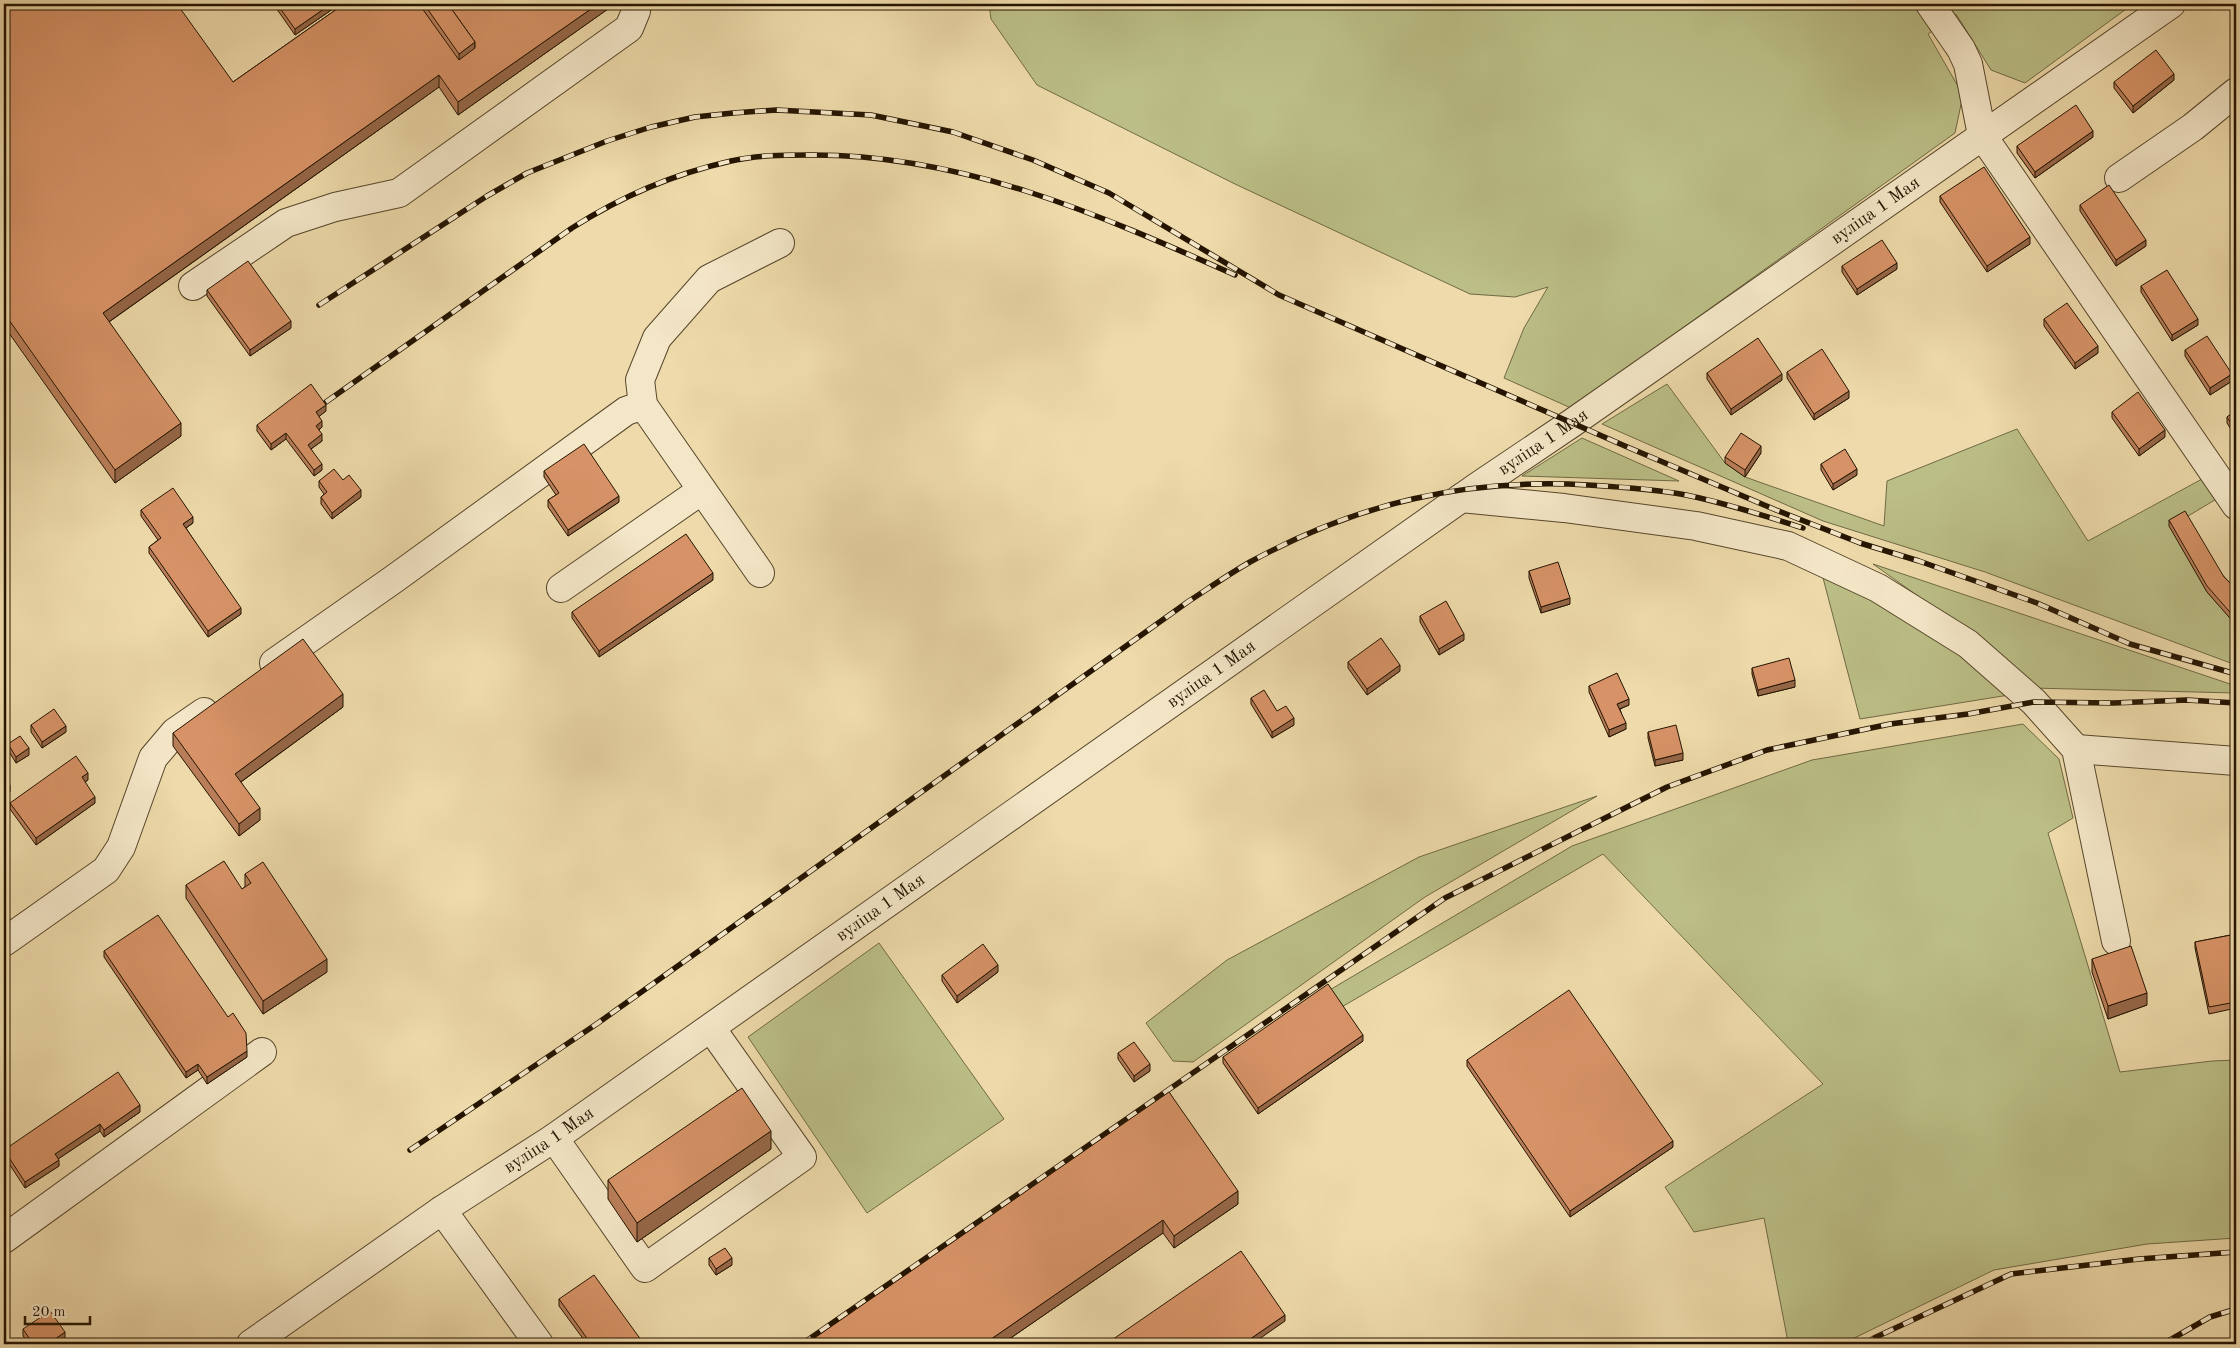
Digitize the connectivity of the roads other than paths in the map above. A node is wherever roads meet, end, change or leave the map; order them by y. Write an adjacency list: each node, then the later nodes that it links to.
1 (636, 4): 8 (street)
2 (1930, 4): 5 (street)
3 (2171, 4): 5 (street, вуліца 1 Мая)
4 (2236, 92): 6 (street)
5 (1982, 135): 11 (street, вуліца 1 Мая); 12 (street)
6 (2119, 178)
7 (780, 243): 9 (street)
8 (193, 286)
9 (643, 405): 10 (street); 15 (street)
10 (702, 490): 13 (street); 14 (street)
11 (1461, 498): 17 (street); 21 (street, вуліца 1 Мая)
12 (2236, 505)
13 (760, 573)
14 (561, 588)
15 (256, 675)
16 (224, 698): 20 (street)
17 (2076, 749): 18 (street); 19 (street)
18 (2236, 761)
19 (2116, 941)
20 (4, 942)
21 (711, 1028): 23 (street, вуліца 1 Мая); 23 (street)
22 (262, 1052): 25 (street)
23 (554, 1138): 24 (street, вуліца 1 Мая)
24 (442, 1210): 26 (street, вуліца 1 Мая); 27 (street)
25 (4, 1239)
26 (251, 1344)
27 (539, 1344)

